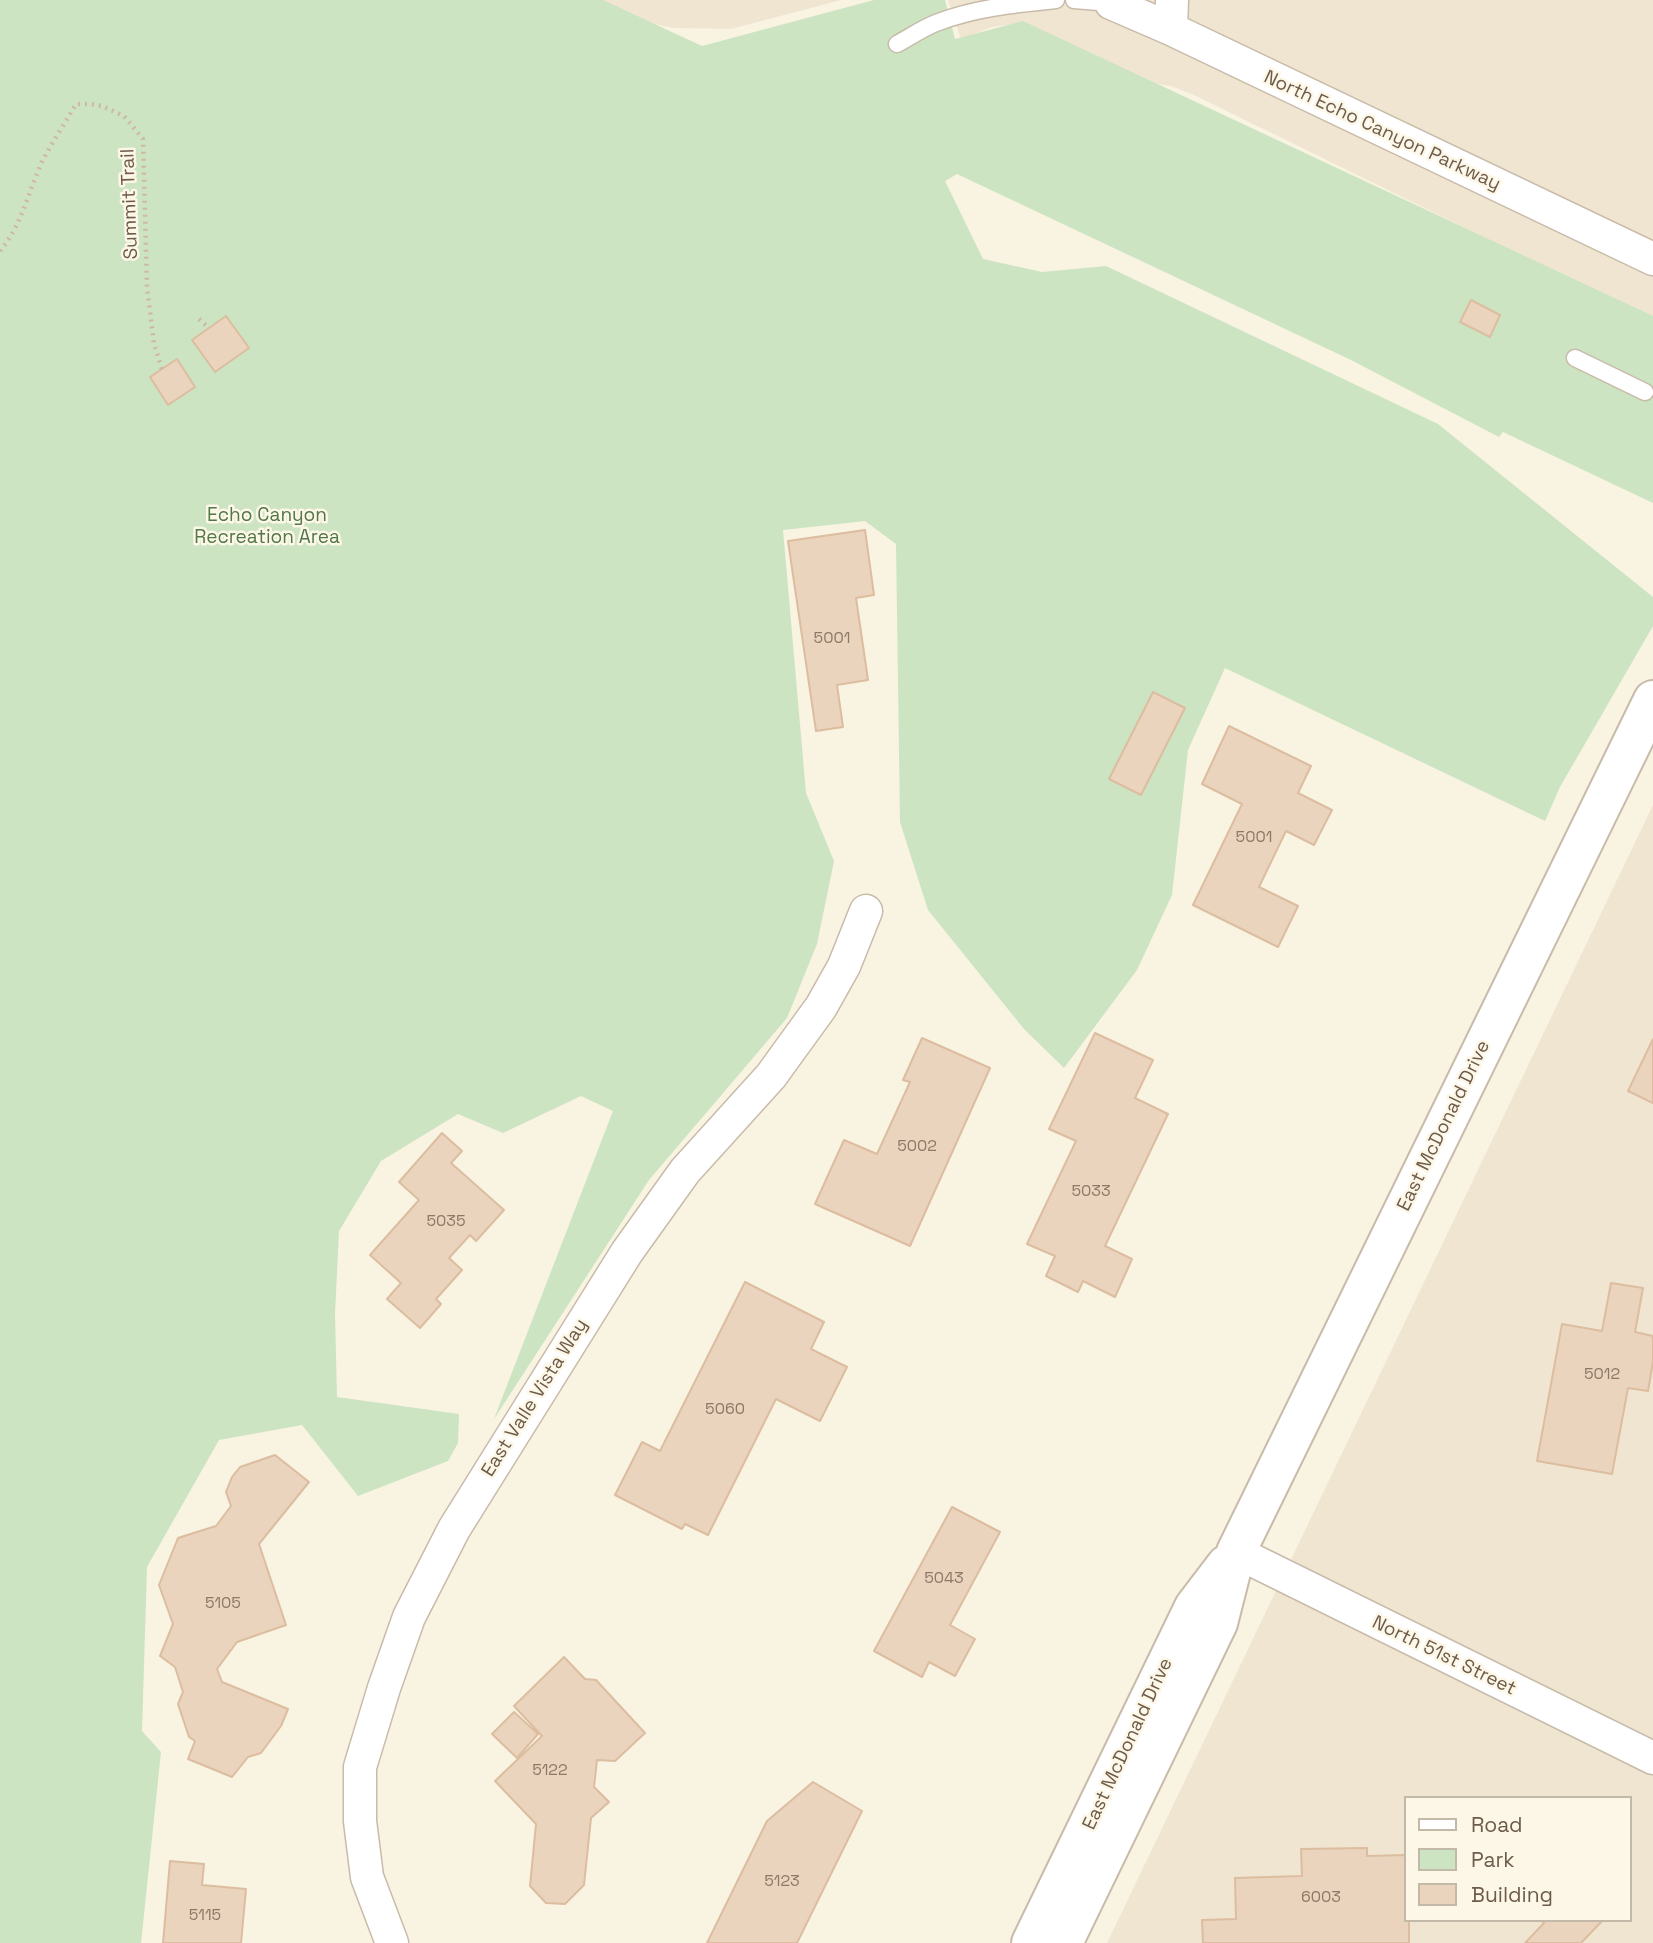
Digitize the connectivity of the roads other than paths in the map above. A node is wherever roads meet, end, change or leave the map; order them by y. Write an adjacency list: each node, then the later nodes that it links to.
1 (1056, 0): 5 (lane)
2 (1074, 0): 3 (lane)
3 (1112, 1): 4 (street, North Echo Canyon Parkway)
4 (1171, 14): 6 (street, North Echo Canyon Parkway)
5 (897, 44)
6 (1653, 260)
7 (1575, 358): 8 (lane)
8 (1645, 392)
9 (1653, 700): 11 (street, East McDonald Drive)
10 (866, 911): 14 (street, East Valle Vista Way)
11 (1236, 1552): 12 (street, North 51st Street); 13 (street, East McDonald Drive)
12 (1653, 1758)
13 (1116, 1802): 15 (street, East McDonald Drive); 16 (street, East McDonald Drive)
14 (392, 1943)
15 (1031, 1943)
16 (1063, 1943)

